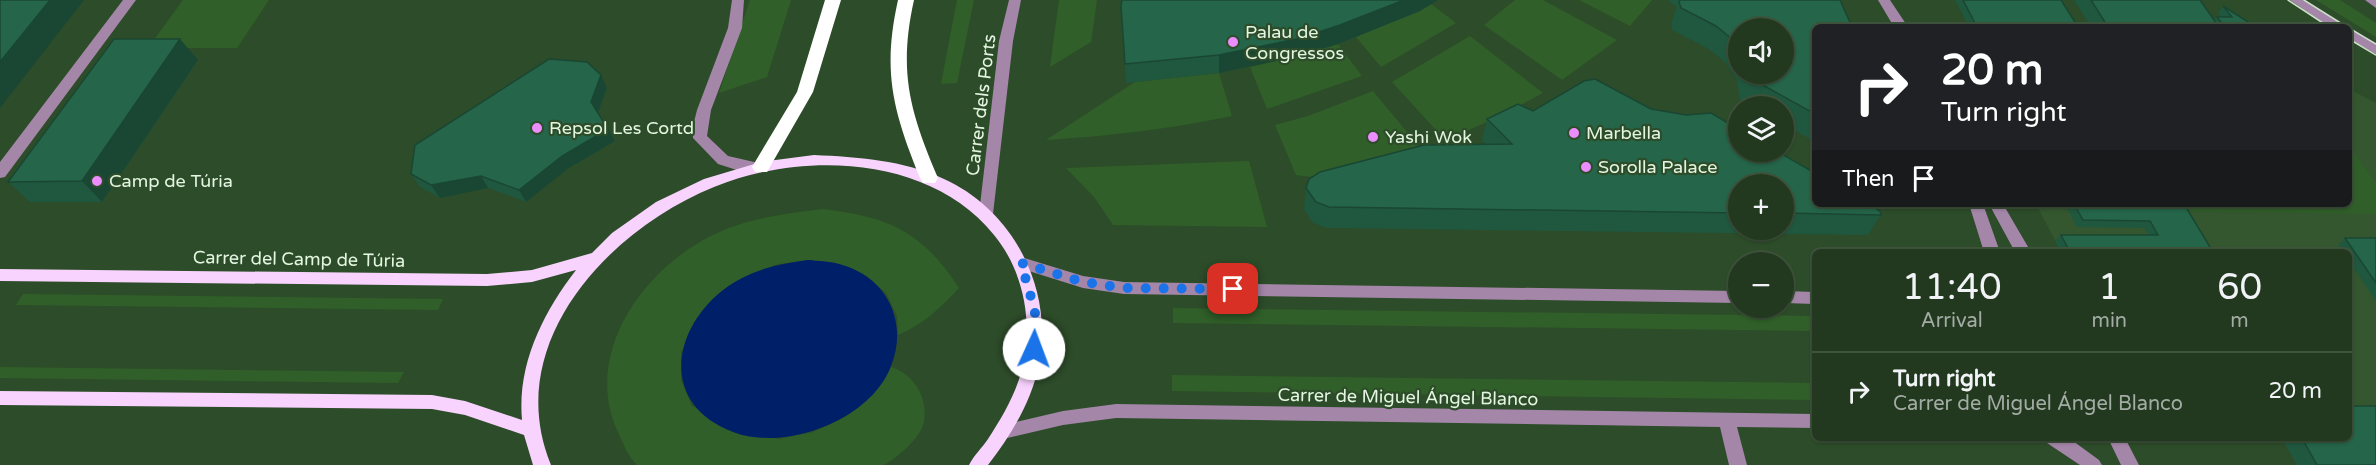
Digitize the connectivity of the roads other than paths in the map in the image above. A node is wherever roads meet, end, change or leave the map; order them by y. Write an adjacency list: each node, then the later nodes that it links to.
1 (130, 0): 16 (street)
2 (738, 0): 15 (street)
3 (833, 0): 15 (highway)
4 (906, 0): 17 (highway)
5 (1014, 0): 20 (street, Carrer dels Ports)
6 (1884, 0): 11 (street)
7 (1894, 0): 11 (street)
8 (2296, 0): 12 (street)
9 (2371, 0): 10 (street)
10 (2376, 4)
11 (1898, 22)
12 (2334, 24)
13 (2352, 35): 14 (street)
14 (2376, 49)
15 (759, 167): 17 (main road); 23 (main road)
16 (0, 173)
17 (929, 178): 20 (main road)
18 (1977, 207): 21 (street)
19 (1998, 207): 22 (street)
20 (986, 214): 24 (main road)
21 (1991, 249)
22 (2021, 249)
23 (594, 259): 25 (main road, Carrer del Camp de Túria); 32 (main road)
24 (1021, 263): 26 (street); 33 (main road)
25 (0, 274)
26 (1728, 297)
27 (1794, 297): 28 (street)
28 (1812, 298)
29 (0, 398): 32 (main road)
30 (1811, 419): 31 (street, Carrer de Miguel Ángel Blanco)
31 (1727, 420): 33 (street, Carrer de Miguel Ángel Blanco); 38 (street)
32 (531, 430): 36 (main road)
33 (1003, 432): 37 (main road)
34 (2058, 441): 39 (street)
35 (2118, 441): 40 (street)
36 (542, 465)
37 (978, 465)
38 (1738, 465)
39 (2093, 465)
40 (2130, 465)

